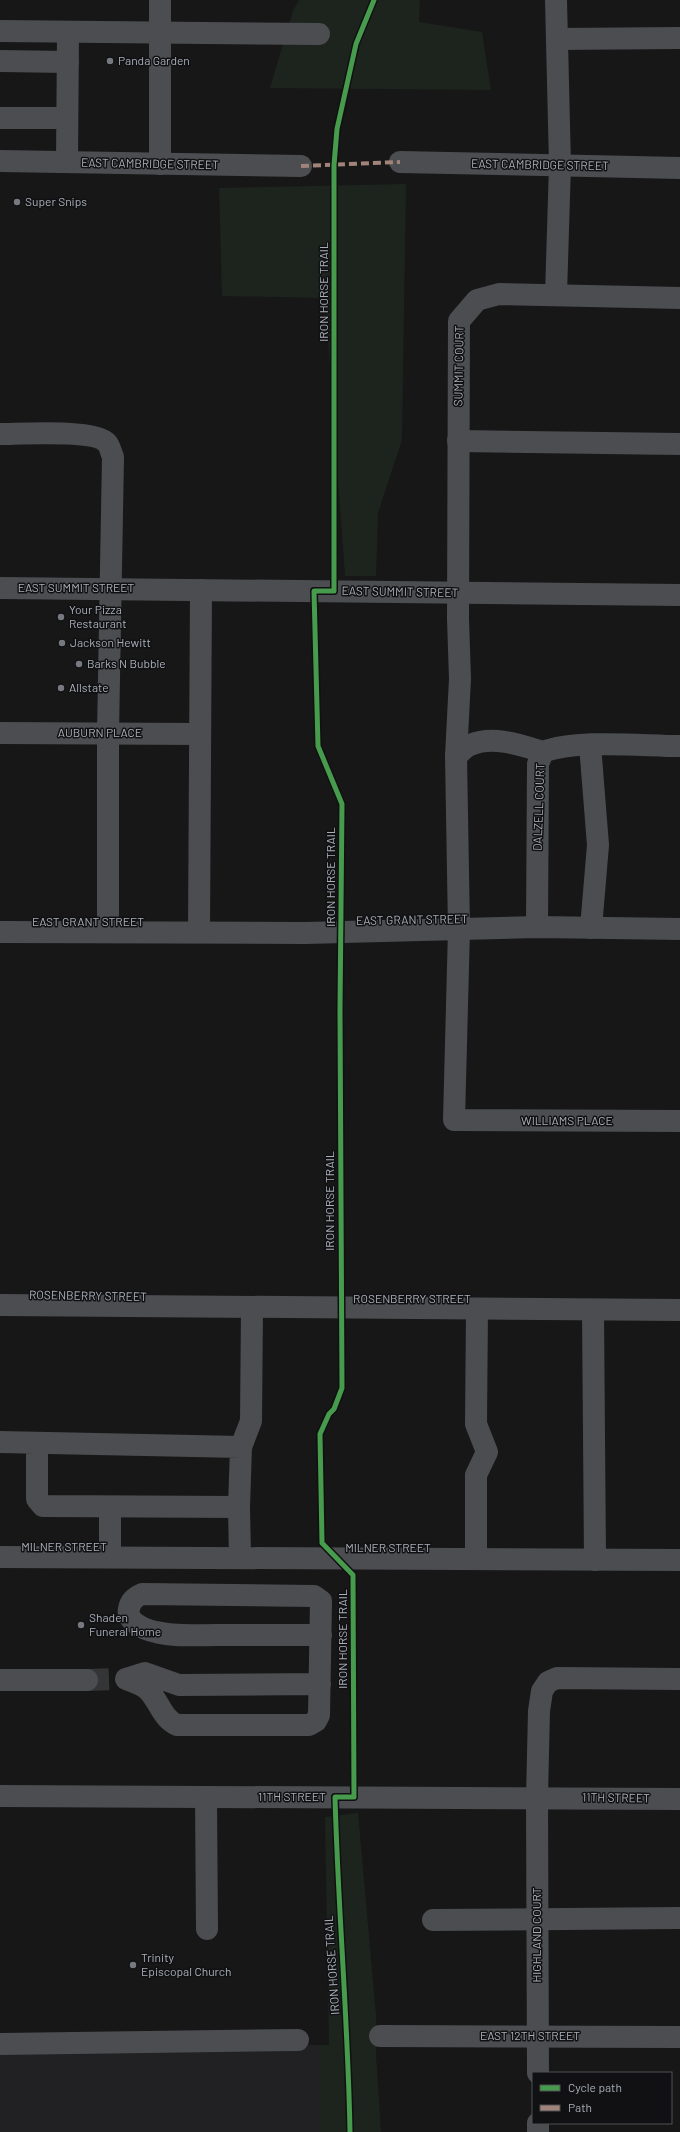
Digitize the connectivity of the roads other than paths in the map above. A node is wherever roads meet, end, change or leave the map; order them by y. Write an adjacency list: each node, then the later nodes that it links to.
1 (160, 0): 5 (street)
2 (556, 0): 8 (street)
3 (0, 31): 4 (street)
4 (68, 32): 5 (street); 10 (street)
5 (160, 33): 6 (street); 16 (street)
6 (318, 34)
7 (680, 38): 8 (street)
8 (557, 39): 17 (street)
9 (0, 61): 10 (street)
10 (68, 62): 12 (street)
11 (0, 118): 12 (street)
12 (67, 118): 14 (street)
13 (0, 161): 14 (street, EAST CAMBRIDGE STREET)
14 (67, 162): 16 (street, EAST CAMBRIDGE STREET)
15 (400, 162): 17 (street, EAST CAMBRIDGE STREET)
16 (160, 164): 18 (street, EAST CAMBRIDGE STREET)
17 (560, 165): 19 (street, EAST CAMBRIDGE STREET); 20 (street)
18 (301, 166)
19 (680, 168)
20 (556, 295): 21 (street, SUMMIT COURT); 23 (street, SUMMIT COURT)
21 (680, 298)
22 (0, 434): 26 (street)
23 (458, 442): 24 (street); 28 (street, SUMMIT COURT)
24 (680, 444)
25 (0, 588): 26 (street, EAST SUMMIT STREET)
26 (111, 588): 27 (street, EAST SUMMIT STREET); 31 (street)
27 (201, 590): 28 (street, EAST SUMMIT STREET); 32 (street)
28 (459, 594): 29 (street, EAST SUMMIT STREET); 36 (street, SUMMIT COURT)
29 (680, 595)
30 (0, 733): 31 (street, AUBURN PLACE)
31 (108, 734): 32 (street, AUBURN PLACE); 42 (street)
32 (200, 734): 43 (street)
33 (590, 745): 34 (street, DALZELL COURT); 35 (street, DALZELL COURT); 38 (street)
34 (680, 746)
35 (543, 752): 36 (street); 37 (street, DALZELL COURT)
36 (456, 756): 39 (street, SUMMIT COURT)
37 (537, 927): 38 (street, EAST GRANT STREET); 39 (street, EAST GRANT STREET)
38 (591, 928): 40 (street, EAST GRANT STREET)
39 (458, 929): 43 (street, EAST GRANT STREET); 44 (street, SUMMIT COURT)
40 (680, 929)
41 (0, 932): 42 (street, EAST GRANT STREET)
42 (108, 932): 43 (street, EAST GRANT STREET)
43 (199, 932)
44 (454, 1120): 45 (street, WILLIAMS PLACE)
45 (680, 1121)
46 (0, 1305): 47 (street, ROSENBERRY STREET)
47 (252, 1308): 48 (street, ROSENBERRY STREET); 53 (street)
48 (477, 1309): 49 (street, ROSENBERRY STREET); 59 (street)
49 (593, 1310): 50 (street, ROSENBERRY STREET); 60 (street)
50 (680, 1310)
51 (0, 1442): 52 (street)
52 (37, 1443): 53 (street); 54 (street)
53 (241, 1447): 55 (street)
54 (110, 1507): 55 (street); 57 (street)
55 (239, 1507): 58 (street)
56 (0, 1557): 57 (street, MILNER STREET)
57 (110, 1558): 58 (street, MILNER STREET)
58 (240, 1558): 59 (street, MILNER STREET)
59 (476, 1559): 60 (street, MILNER STREET)
60 (595, 1560): 61 (street, MILNER STREET)
61 (680, 1560)
62 (320, 1635): 62 (street); 66 (street)
63 (680, 1679): 69 (street, HIGHLAND COURT)
64 (0, 1680): 65 (street)
65 (87, 1680)
66 (320, 1684): 66 (street)
67 (0, 1796): 68 (street, 11TH STREET)
68 (206, 1797): 69 (street, 11TH STREET); 74 (street)
69 (537, 1797): 70 (street, 11TH STREET); 71 (street, HIGHLAND COURT)
70 (680, 1799)
71 (536, 1918): 72 (street); 73 (street); 76 (street, HIGHLAND COURT)
72 (680, 1918)
73 (433, 1920)
74 (207, 1929)
75 (380, 2036): 76 (street, EAST 12TH STREET)
76 (537, 2036): 77 (street, EAST 12TH STREET); 80 (street, HIGHLAND COURT)
77 (680, 2037)
78 (298, 2040): 79 (street)
79 (0, 2044)
80 (538, 2072)

